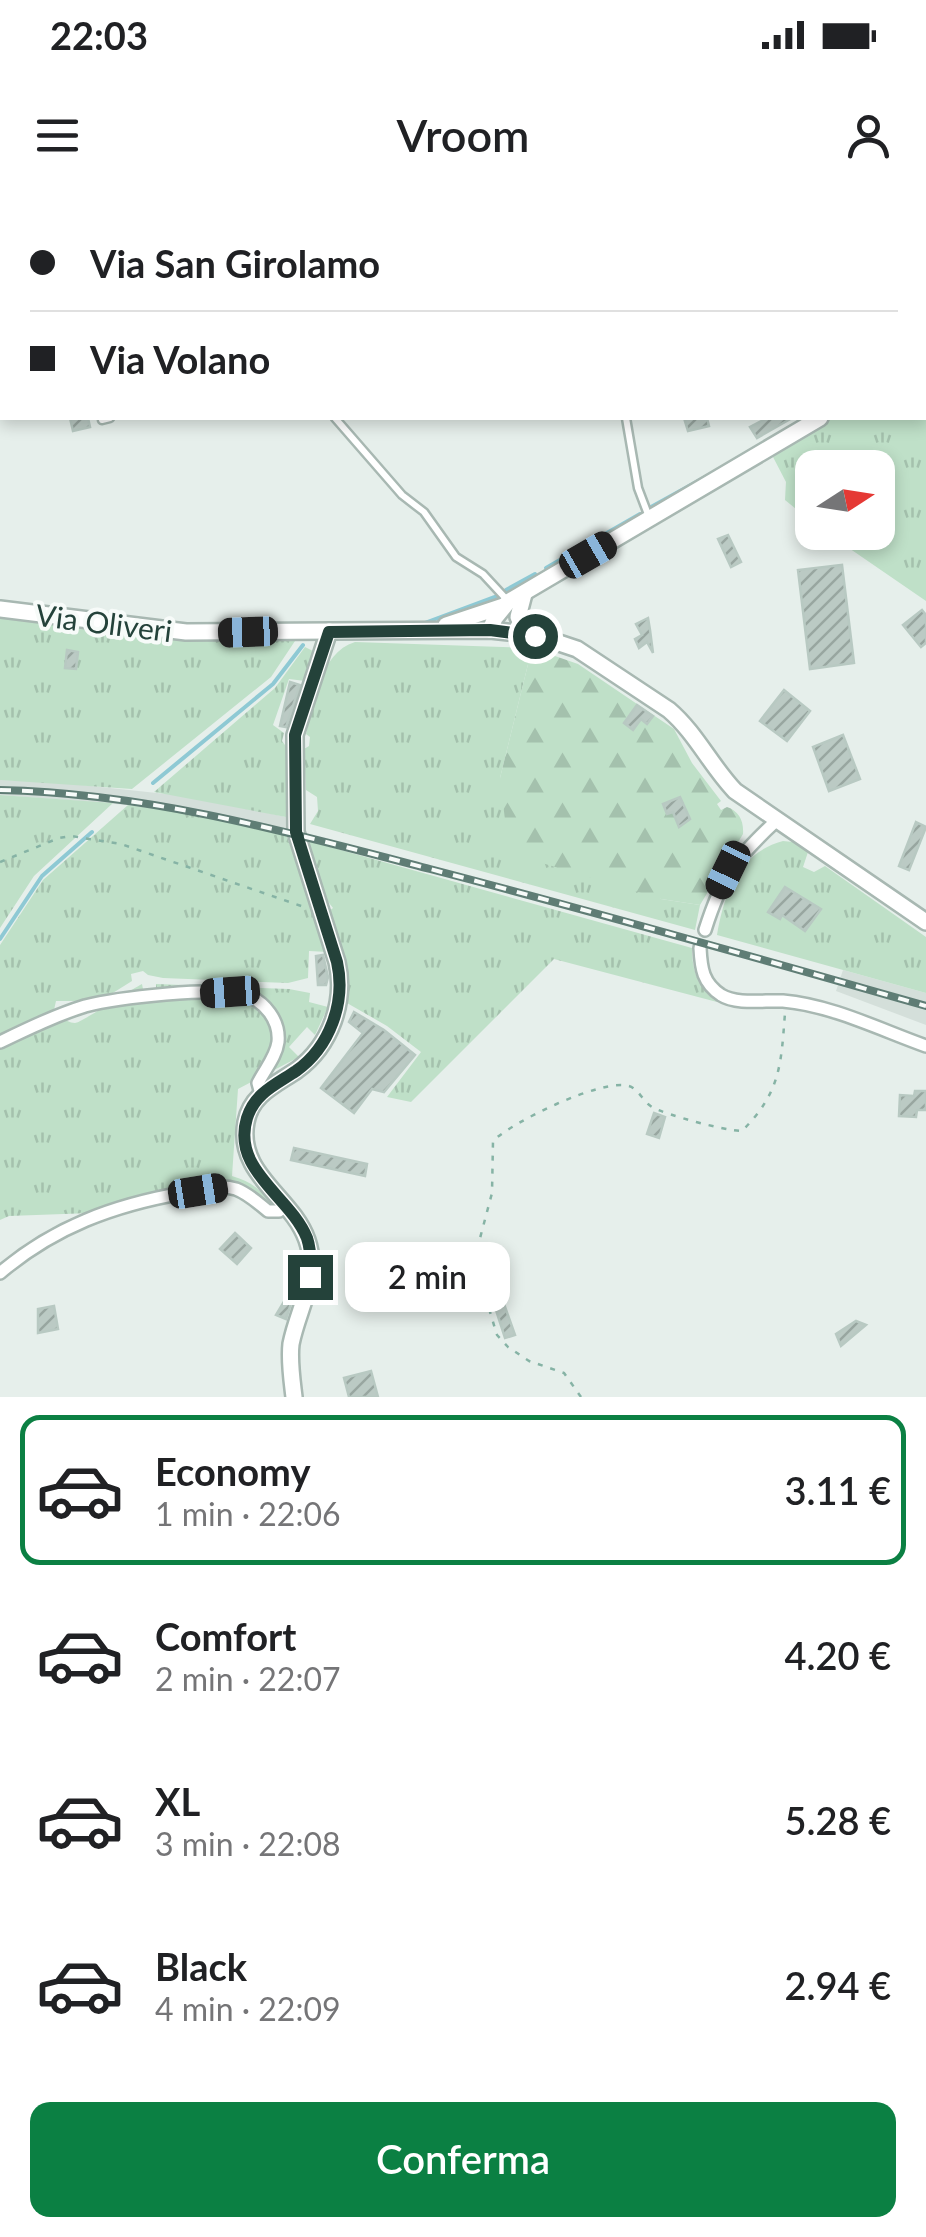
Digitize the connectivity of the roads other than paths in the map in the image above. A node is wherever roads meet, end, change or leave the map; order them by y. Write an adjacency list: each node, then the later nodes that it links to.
1 (337, 420): 6 (lane)
2 (626, 420): 4 (lane)
3 (817, 420): 4 (street)
4 (650, 518): 5 (street)
5 (526, 592): 6 (street); 11 (street)
6 (506, 604): 8 (street); 9 (street)
7 (0, 609): 10 (street, Via Oliveri)
8 (490, 630): 9 (street, Via Oliveri); 11 (street, Via Oliveri)
9 (428, 631): 10 (street, Via Oliveri)
10 (329, 632): 18 (street)
11 (535, 636): 12 (street, Via Oliveri)
12 (776, 821): 13 (street, Via Oliveri); 14 (street)
13 (926, 922)
14 (706, 930)
15 (700, 948): 17 (street)
16 (0, 1042): 18 (street)
17 (926, 1046)
18 (262, 1094): 19 (street)
19 (284, 1206): 20 (street); 21 (street)
20 (0, 1273)
21 (294, 1397)

